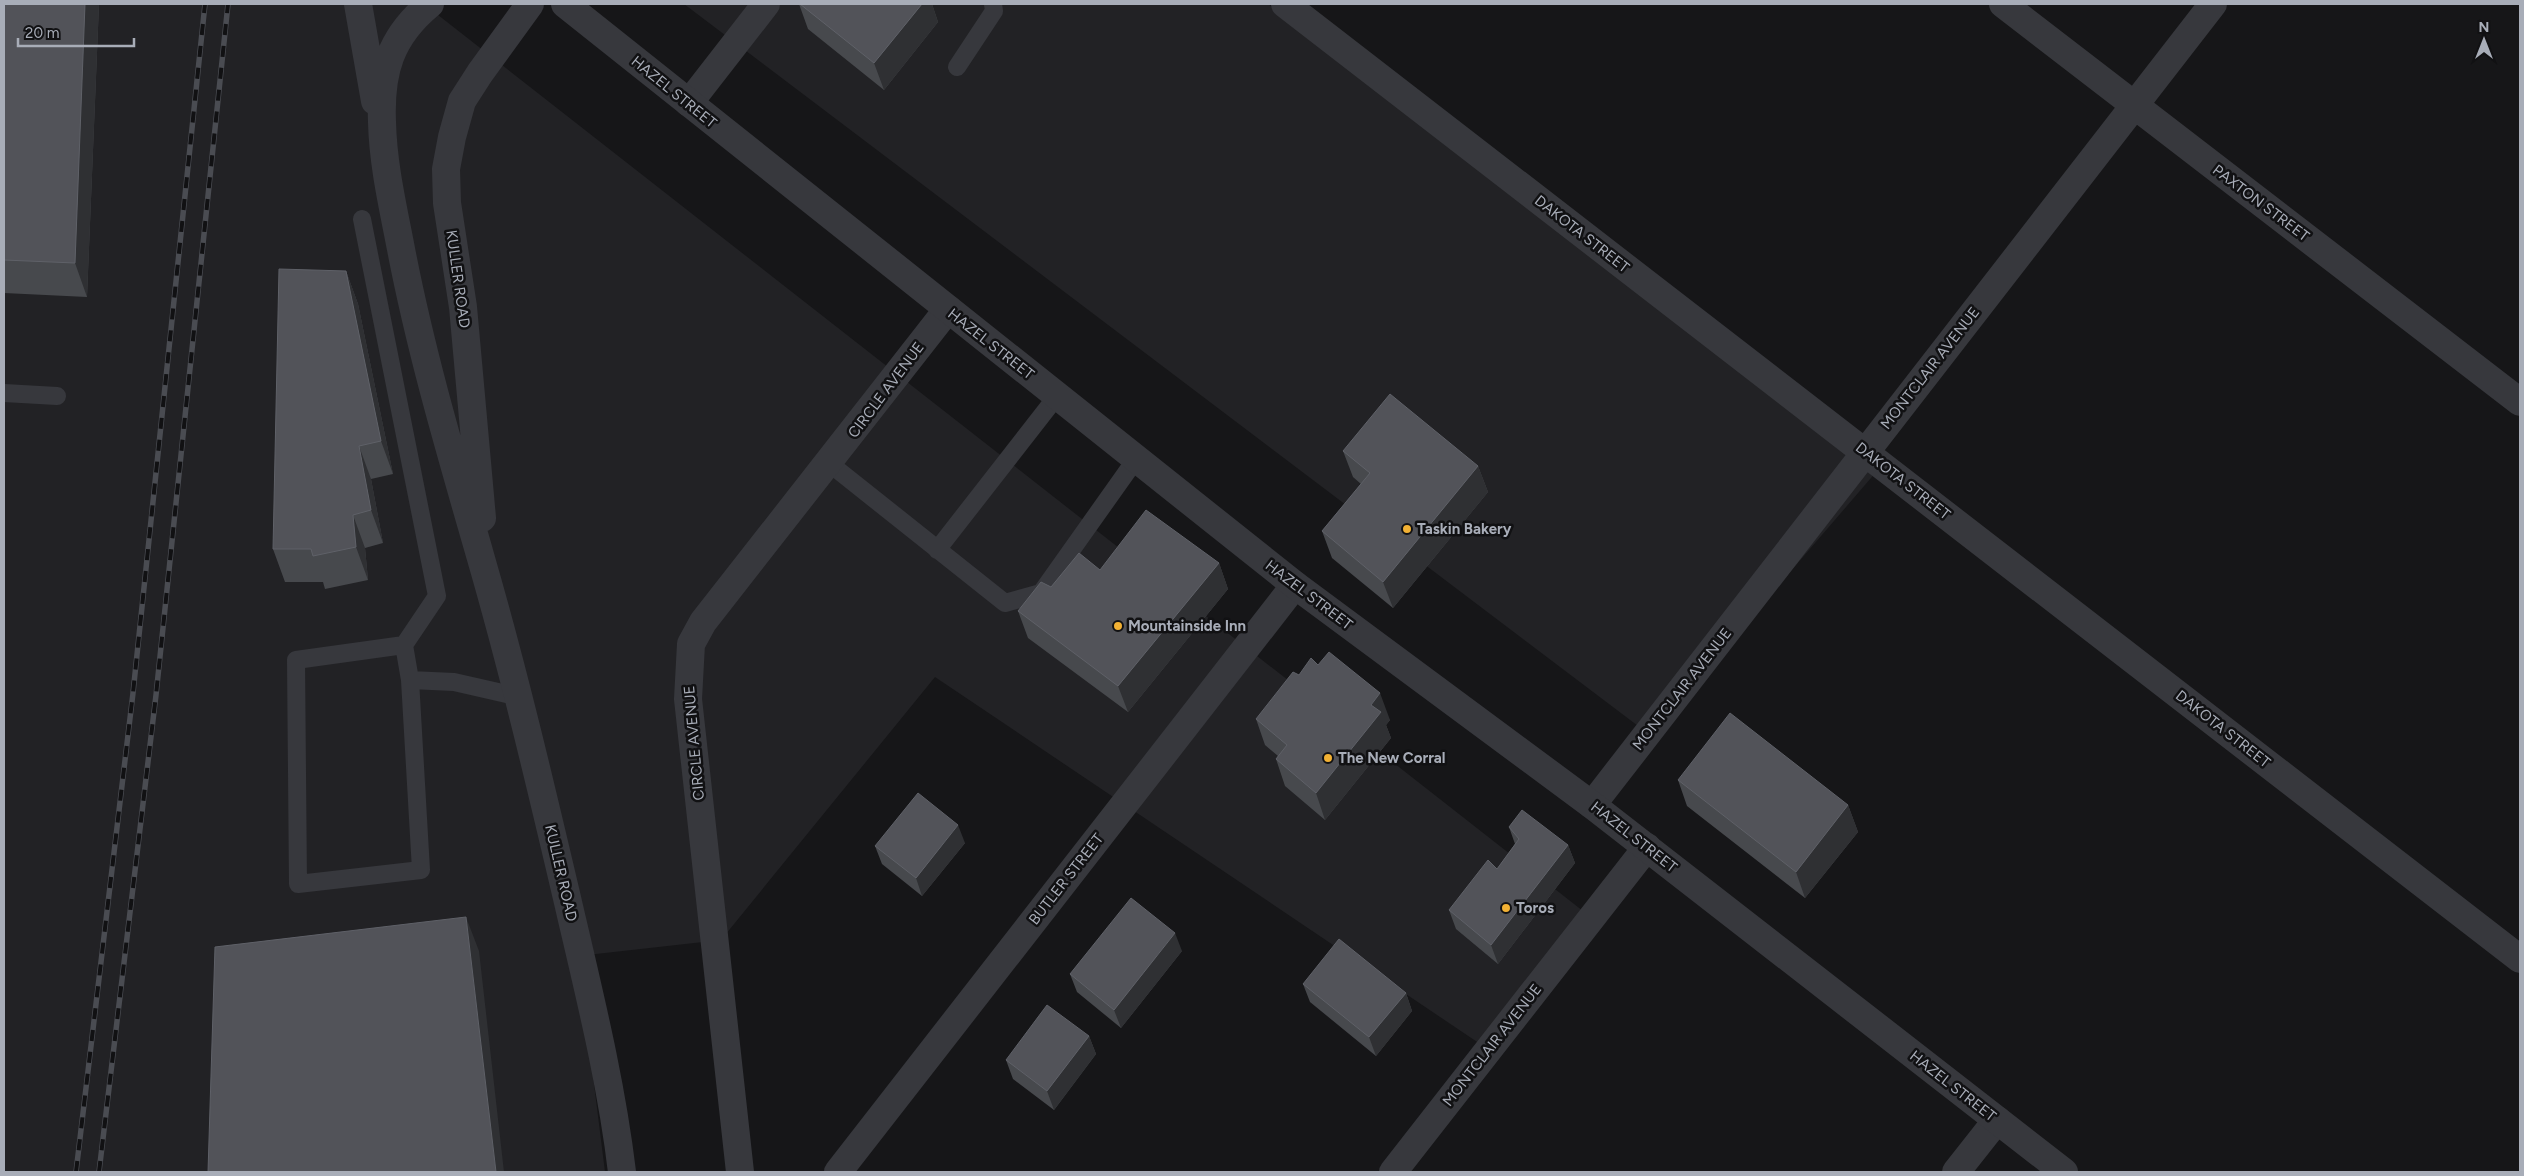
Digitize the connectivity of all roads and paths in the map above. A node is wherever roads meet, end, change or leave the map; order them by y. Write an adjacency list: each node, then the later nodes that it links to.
1 (358, 4): 13 (street, KULLER ROAD)
2 (430, 4): 13 (street, KULLER ROAD)
3 (530, 4): 24 (street, KULLER ROAD)
4 (564, 4): 11 (street, HAZEL STREET)
5 (766, 4): 11 (street)
6 (993, 4): 10 (lane)
7 (1285, 4): 20 (street, DAKOTA STREET)
8 (2003, 4): 12 (street, PAXTON STREET)
9 (2214, 4): 12 (street, MONTCLAIR AVENUE)
10 (957, 67)
11 (689, 103): 15 (street, HAZEL STREET)
12 (2134, 106): 19 (street, PAXTON STREET); 20 (street, MONTCLAIR AVENUE)
13 (389, 187): 24 (street, KULLER ROAD)
14 (362, 219): 26 (lane)
15 (948, 309): 18 (street, HAZEL STREET); 22 (street, CIRCLE AVENUE)
16 (4, 393): 17 (lane)
17 (58, 396)
18 (1057, 396): 21 (street, HAZEL STREET); 23 (lane)
19 (2520, 402)
20 (1865, 452): 29 (street, MONTCLAIR AVENUE); 31 (street, DAKOTA STREET)
21 (1136, 459): 23 (lane); 25 (street, HAZEL STREET)
22 (829, 463): 23 (lane); 34 (street, CIRCLE AVENUE)
23 (937, 550)
24 (486, 577): 28 (street, KULLER ROAD)
25 (1295, 585): 29 (street, HAZEL STREET); 35 (street, BUTLER STREET)
26 (404, 645): 27 (lane); 27 (lane)
27 (410, 680): 28 (lane)
28 (520, 697): 33 (street, KULLER ROAD)
29 (1592, 805): 30 (street, HAZEL STREET)
30 (1647, 847): 32 (street, HAZEL STREET); 36 (street, MONTCLAIR AVENUE)
31 (2520, 959)
32 (1997, 1120): 37 (street); 38 (street, HAZEL STREET)
33 (622, 1172)
34 (740, 1172)
35 (838, 1172)
36 (1394, 1172)
37 (1956, 1172)
38 (2064, 1172)

